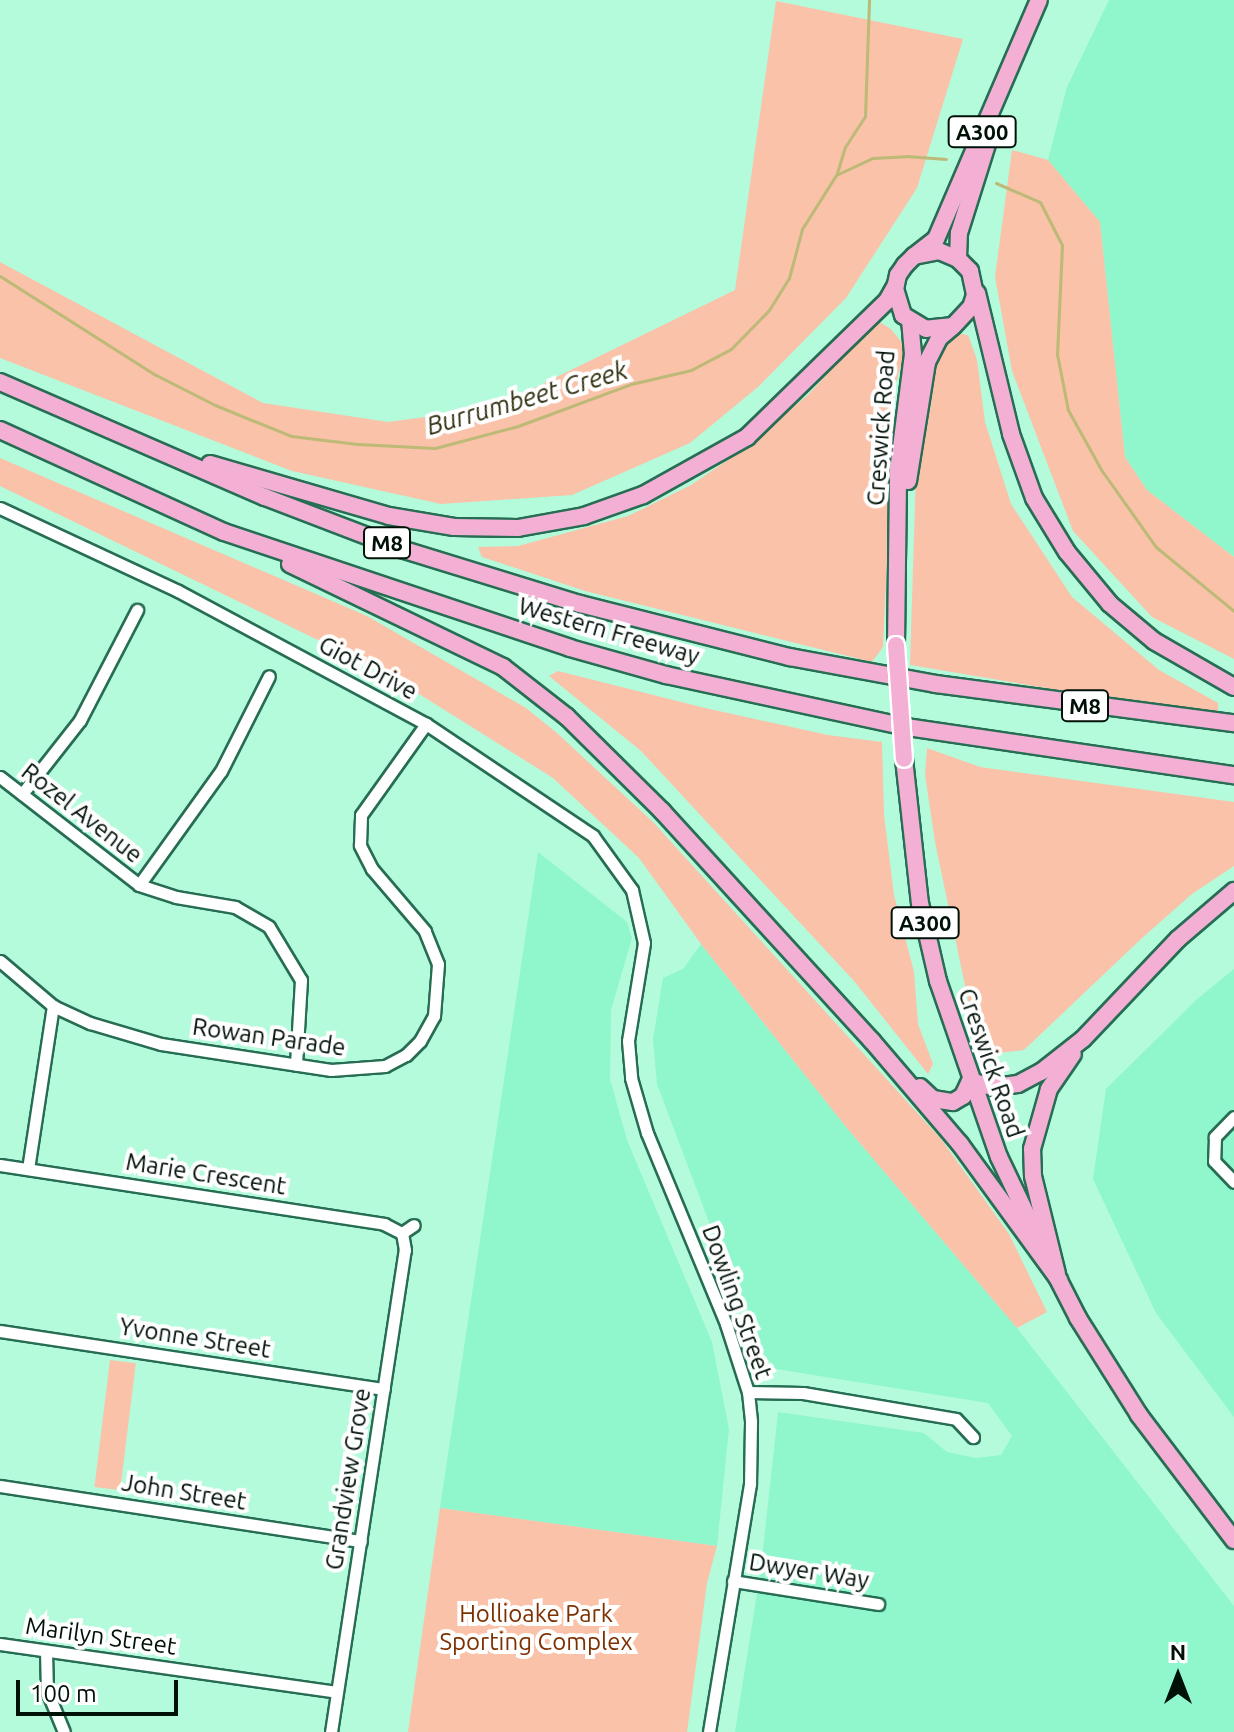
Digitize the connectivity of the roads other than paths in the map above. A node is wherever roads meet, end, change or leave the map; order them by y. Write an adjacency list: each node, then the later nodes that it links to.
1 (1039, 0): 3 (highway, A300)
2 (1051, 0): 4 (highway, A300)
3 (914, 256): 4 (highway); 6 (highway, A300)
4 (958, 259): 5 (highway)
5 (974, 283): 8 (highway, A300); 17 (highway)
6 (896, 285): 7 (highway, A300); 11 (highway)
7 (910, 321): 8 (highway); 14 (highway, Creswick Road / A300)
8 (953, 326): 14 (highway, Creswick Road / A300)
9 (0, 382): 11 (highway, Western Freeway / M8)
10 (0, 430): 13 (highway, Western Freeway / M8)
11 (132, 440): 18 (highway, Western Freeway / M8)
12 (0, 508): 19 (street, Giot Drive)
13 (224, 532): 20 (highway, Western Freeway / M8); 29 (highway)
14 (898, 538): 31 (highway, Creswick Road / A300, bridge)
15 (137, 610): 22 (street)
16 (269, 676): 23 (street)
17 (1234, 687)
18 (1234, 723)
19 (426, 724): 25 (street, Giot Drive); 30 (street, Rowan Parade)
20 (1234, 775)
21 (0, 777): 22 (street, Rozel Avenue)
22 (22, 794): 23 (street, Rozel Avenue)
23 (139, 885): 30 (street, Rozel Avenue)
24 (1234, 891): 28 (highway)
25 (644, 943): 41 (street, Dowling Street)
26 (0, 961): 27 (street, Rowan Parade)
27 (53, 1006): 30 (street, Rowan Parade); 34 (street)
28 (1083, 1039): 31 (highway); 38 (highway)
29 (872, 1041): 31 (highway); 38 (highway)
30 (296, 1065)
31 (970, 1081): 38 (highway, Creswick Road / A300)
32 (1234, 1117): 35 (street)
33 (0, 1165): 34 (street, Marie Crescent)
34 (28, 1169): 37 (street, Marie Crescent)
35 (1234, 1182)
36 (414, 1225): 37 (street)
37 (402, 1233): 40 (street, Grandview Grove)
38 (1059, 1280): 44 (highway, Creswick Road / A300)
39 (0, 1331): 40 (street, Yvonne Street)
40 (384, 1389): 45 (street, Grandview Grove)
41 (748, 1392): 42 (street); 46 (street, Dowling Street)
42 (973, 1437)
43 (0, 1486): 45 (street, John Street)
44 (1234, 1540)
45 (361, 1541): 50 (street, Grandview Grove)
46 (733, 1581): 47 (street, Dwyer Way); 53 (street, Dowling Street)
47 (878, 1604)
48 (0, 1644): 49 (street, Marilyn Street)
49 (46, 1651): 50 (street, Marilyn Street); 51 (street)
50 (337, 1692): 52 (street, Grandview Grove)
51 (64, 1732)
52 (331, 1732)
53 (709, 1732)

